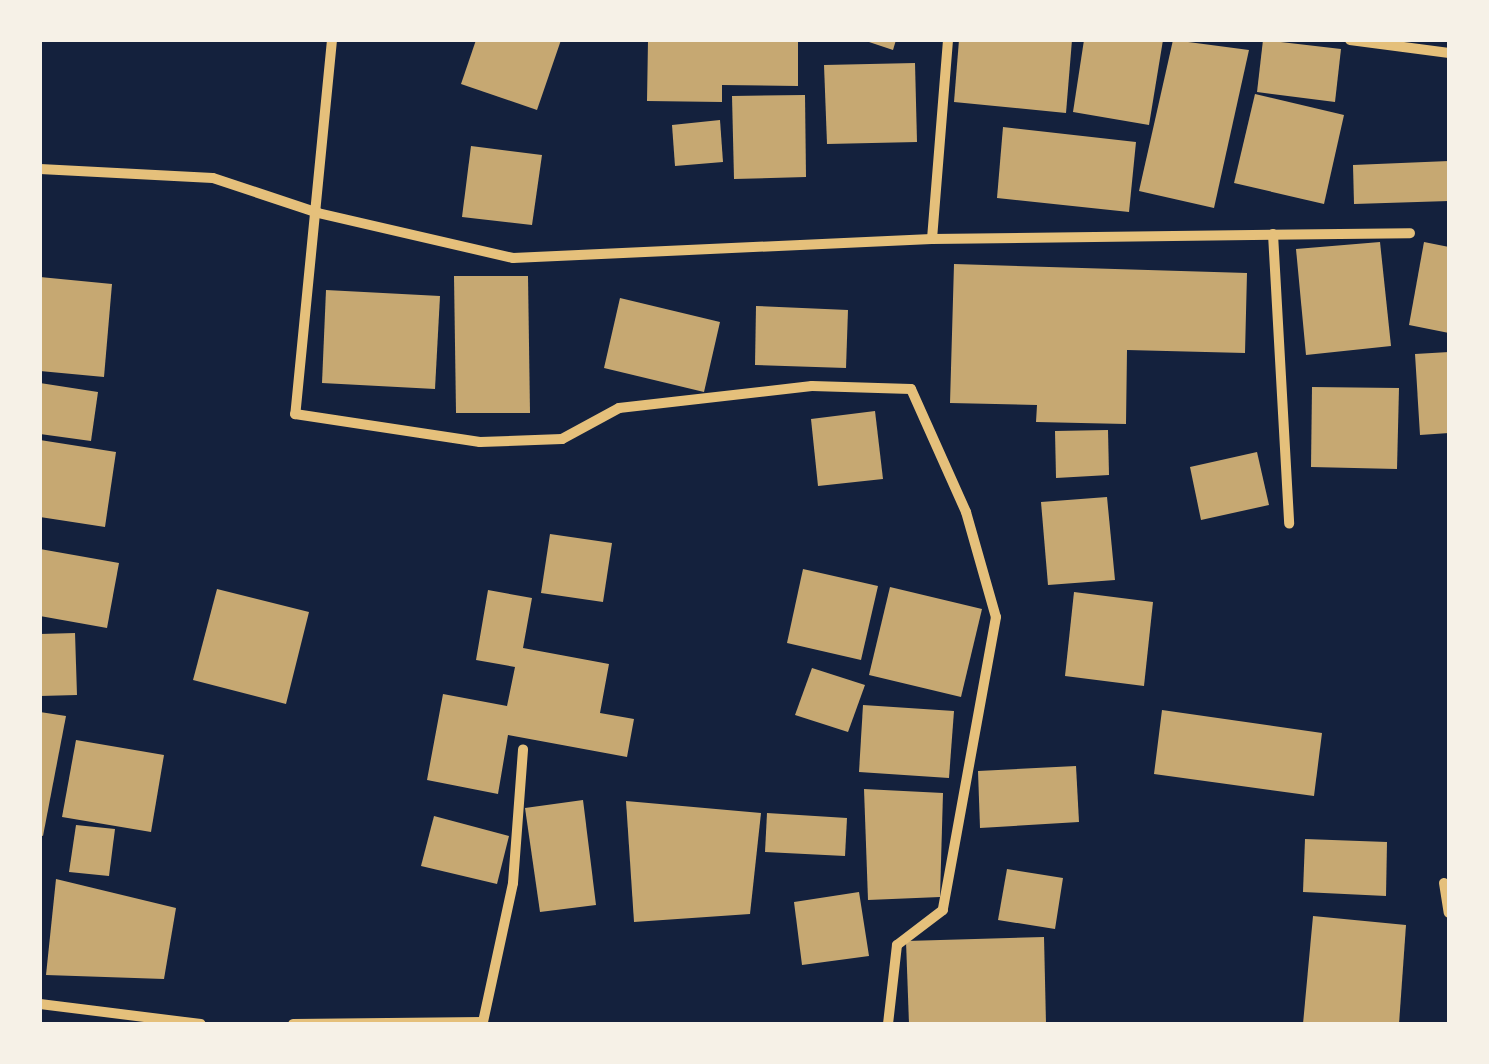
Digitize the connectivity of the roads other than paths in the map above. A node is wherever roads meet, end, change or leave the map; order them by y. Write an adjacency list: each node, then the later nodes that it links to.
1 (332, 40): 6 (street)
2 (948, 40): 9 (street)
3 (1350, 40): 4 (street)
4 (1449, 53)
5 (40, 169): 6 (street)
6 (318, 214): 9 (street); 17 (street)
7 (1410, 233): 8 (street)
8 (1273, 234): 9 (street); 10 (street)
9 (932, 239)
10 (1290, 524)
11 (522, 750): 16 (street)
12 (1444, 883): 13 (street)
13 (1449, 913)
14 (40, 1004): 15 (street)
15 (201, 1024)
16 (293, 1024)
17 (888, 1024)

